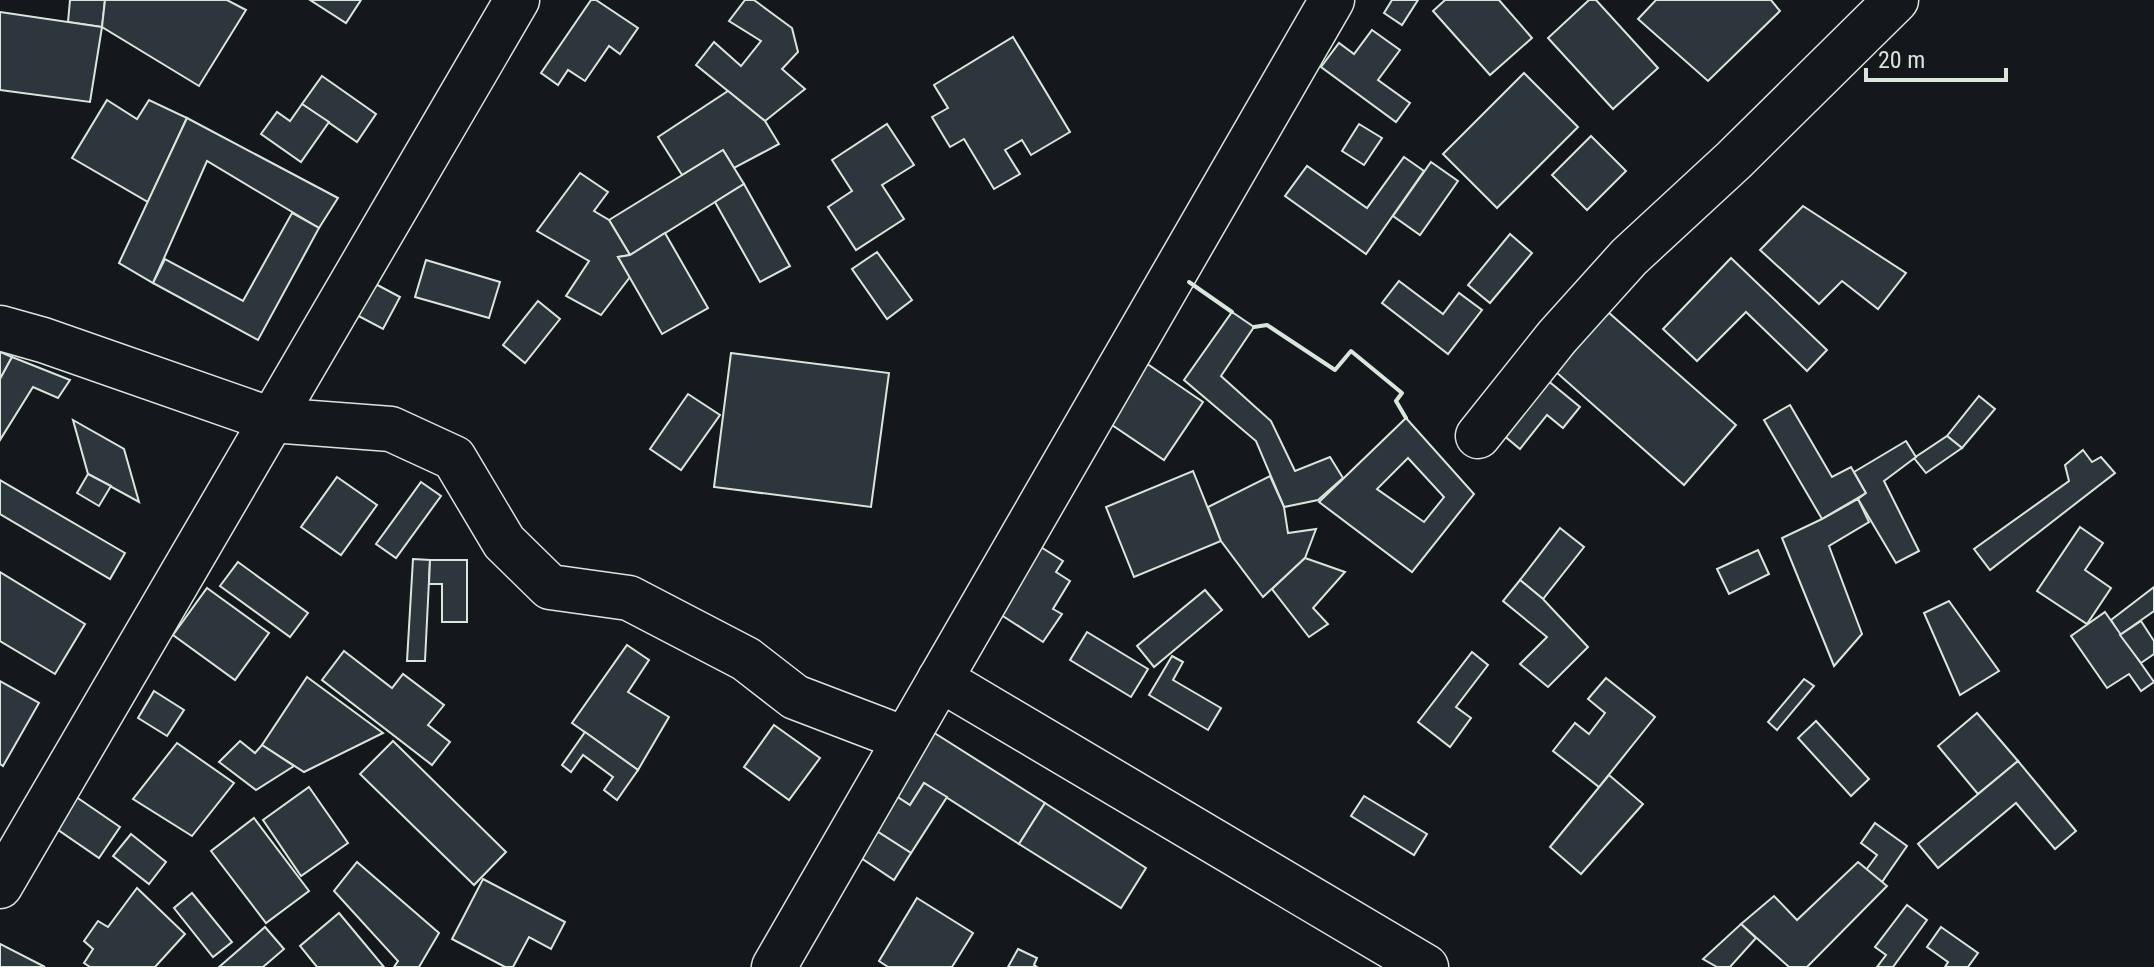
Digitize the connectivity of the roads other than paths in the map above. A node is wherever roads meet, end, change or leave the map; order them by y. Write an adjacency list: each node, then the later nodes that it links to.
1 (517, 0): 5 (street)
2 (1332, 0): 7 (street)
3 (1896, 0): 6 (street)
4 (0, 328): 5 (street)
5 (272, 420): 8 (street); 9 (street)
6 (1478, 436)
7 (940, 679): 8 (street); 11 (street)
8 (905, 739): 10 (street)
9 (0, 886)
10 (774, 967)
11 (1426, 967)

